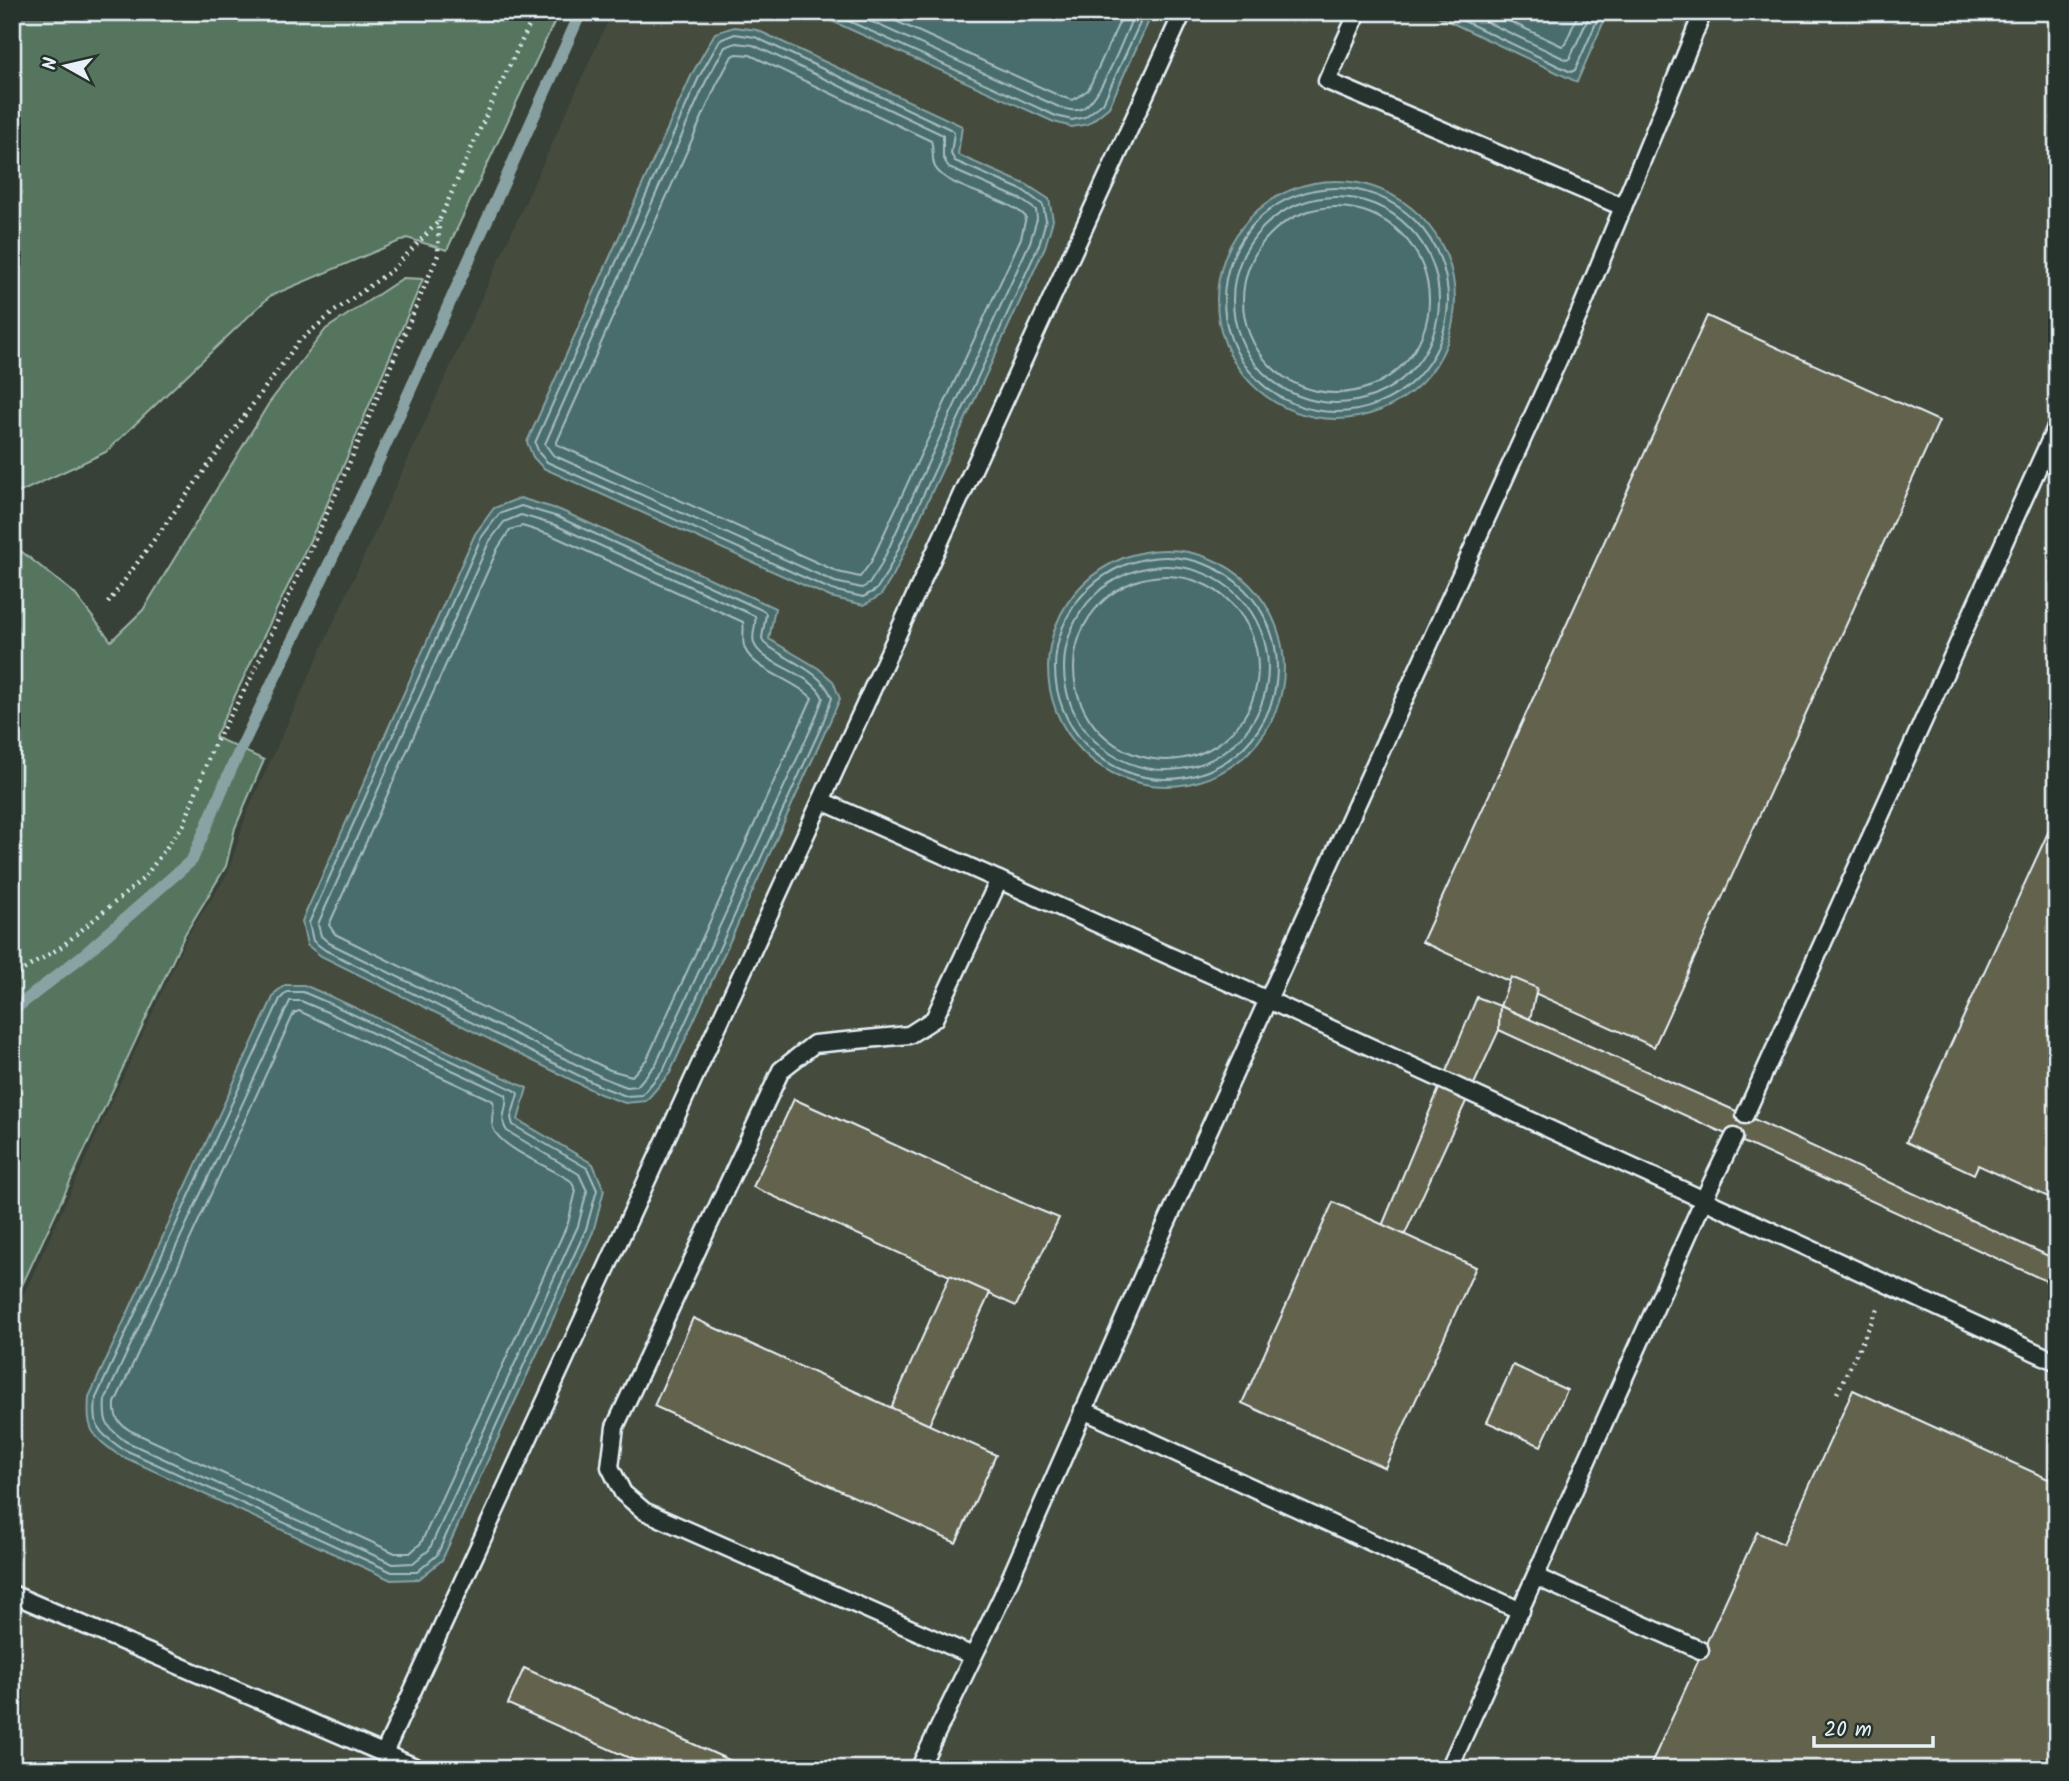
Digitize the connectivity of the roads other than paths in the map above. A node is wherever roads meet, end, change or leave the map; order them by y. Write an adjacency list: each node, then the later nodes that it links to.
1 (1183, 12): 6 (lane)
2 (1358, 12): 4 (lane)
3 (1703, 12): 4 (lane)
4 (1623, 207): 8 (lane)
5 (2057, 425): 9 (lane)
6 (822, 801): 7 (lane); 19 (lane)
7 (999, 880): 8 (lane); 18 (lane)
8 (1268, 1000): 11 (lane); 13 (lane)
9 (1745, 1115)
10 (1734, 1137): 11 (lane)
11 (1704, 1199): 12 (lane); 14 (lane)
12 (2057, 1362)
13 (1083, 1410): 16 (lane); 18 (lane)
14 (1536, 1577): 16 (lane); 17 (lane)
15 (12, 1594): 19 (lane)
16 (1521, 1611): 22 (lane)
17 (1699, 1650)
18 (973, 1656): 21 (lane)
19 (384, 1753): 20 (lane)
20 (420, 1769)
21 (919, 1769)
22 (1449, 1769)

